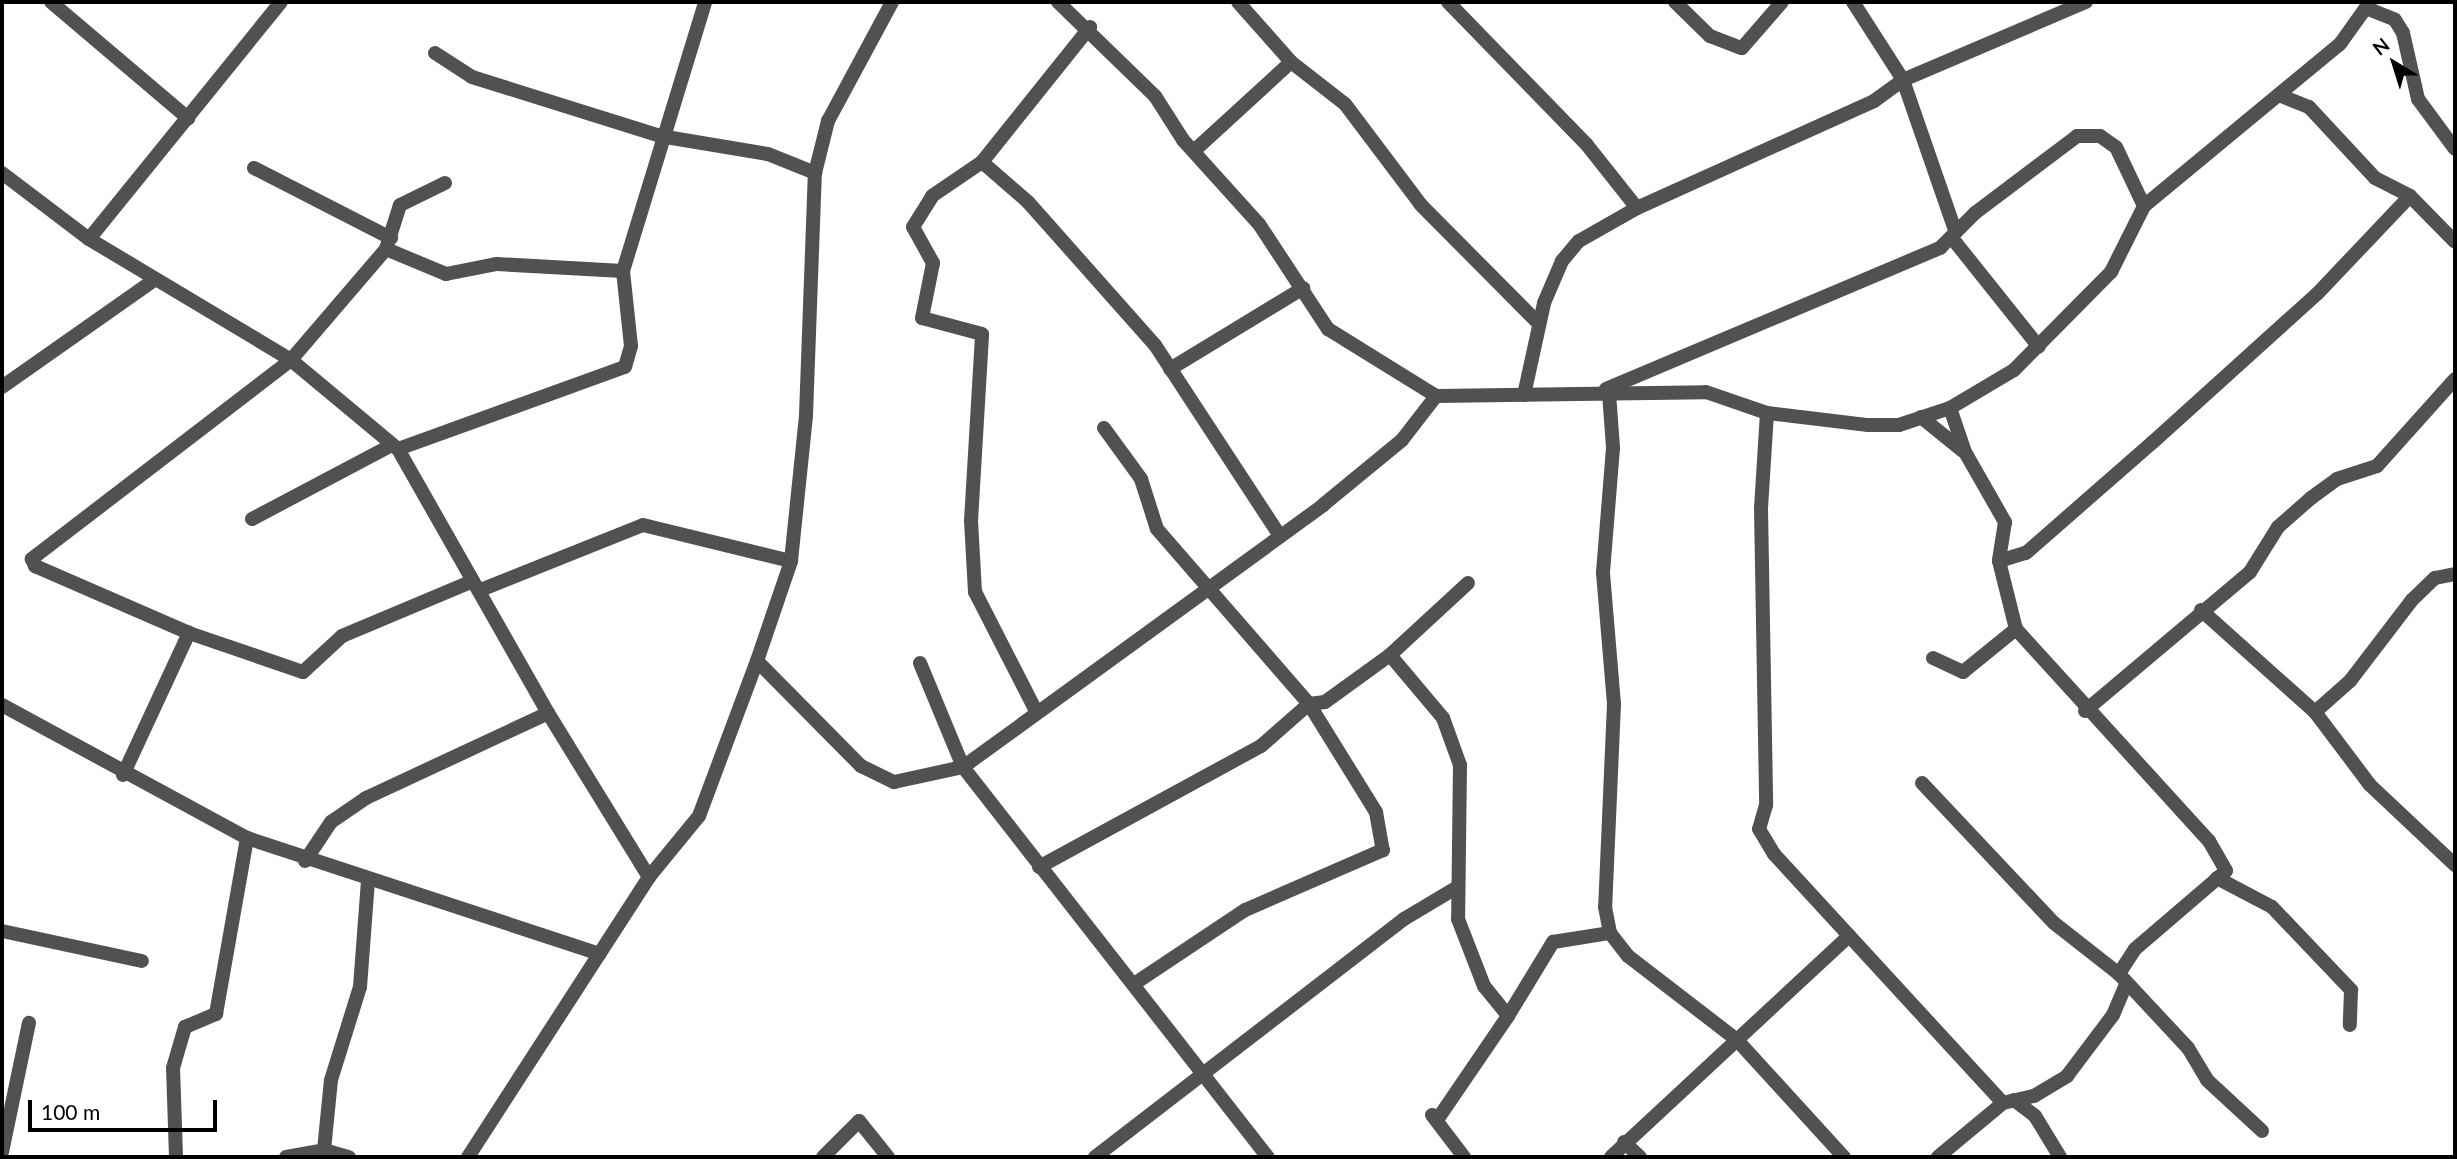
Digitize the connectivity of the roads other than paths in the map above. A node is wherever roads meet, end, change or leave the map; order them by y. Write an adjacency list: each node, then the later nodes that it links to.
1 (51, 2): 20 (street)
2 (281, 2): 20 (street)
3 (705, 2): 21 (street)
4 (891, 2): 26 (street)
5 (1058, 2): 13 (street)
6 (1238, 2): 15 (street)
7 (1448, 2): 31 (street)
8 (1675, 2): 9 (street)
9 (1782, 2)
10 (1853, 2): 17 (street)
11 (2086, 2): 17 (street)
12 (2368, 5): 16 (street); 22 (street)
13 (1090, 27): 23 (street); 24 (street)
14 (435, 53): 21 (street)
15 (1291, 62): 23 (street); 39 (street)
16 (2301, 77): 18 (street); 19 (street)
17 (1903, 80): 31 (street); 32 (street)
18 (2279, 95): 19 (street); 30 (street)
19 (2309, 107): 29 (street)
20 (188, 118): 33 (street)
21 (660, 136): 26 (street); 36 (street)
22 (2455, 149)
23 (1195, 150): 38 (street)
24 (982, 162): 42 (street); 71 (street)
25 (254, 168): 35 (street)
26 (815, 173): 56 (street)
27 (5, 181): 33 (street)
28 (445, 183): 35 (street)
29 (2410, 196): 34 (street); 57 (street)
30 (2144, 206): 32 (street); 40 (street)
31 (1637, 208): 39 (street)
32 (1954, 234): 40 (street); 45 (street)
33 (89, 239): 37 (street)
34 (2455, 242)
35 (389, 243): 36 (street); 41 (street)
36 (623, 271): 52 (street)
37 (154, 280): 41 (street); 44 (street)
38 (1304, 288): 42 (street); 47 (street)
39 (1537, 323): 46 (street)
40 (2039, 347): 48 (street)
41 (291, 360): 52 (street); 64 (street)
42 (1170, 369): 55 (street)
43 (2455, 379): 62 (street)
44 (2, 387)
45 (1607, 391): 46 (street); 49 (street); 87 (street)
46 (1524, 395): 47 (street)
47 (1436, 396): 55 (street)
48 (1950, 408): 50 (street); 53 (street)
49 (1767, 412): 50 (street); 88 (street)
50 (1921, 417): 53 (street)
51 (1104, 428): 61 (street)
52 (395, 447): 54 (street); 60 (street)
53 (1965, 452): 57 (street)
54 (252, 519)
55 (1280, 536): 61 (street)
56 (791, 561): 60 (street); 67 (street)
57 (1999, 561): 63 (street)
58 (2455, 574): 73 (street)
59 (1468, 583): 65 (street)
60 (478, 585): 64 (street); 74 (street)
61 (1211, 589): 69 (street); 71 (street)
62 (2201, 610): 72 (street); 73 (street)
63 (2016, 629): 66 (street); 72 (street)
64 (189, 633): 76 (street)
65 (1390, 655): 69 (street); 85 (street)
66 (1933, 658)
67 (757, 661): 75 (street); 82 (street)
68 (920, 663): 75 (street)
69 (1310, 704): 81 (street); 92 (street)
70 (2, 705): 76 (street)
71 (1036, 711): 75 (street)
72 (2085, 711): 83 (street)
73 (2315, 712): 80 (street)
74 (548, 713): 79 (street); 82 (street)
75 (963, 767): 81 (street)
76 (123, 775): 78 (street)
77 (1922, 783): 91 (street)
78 (247, 838): 79 (street); 106 (street)
79 (305, 861): 84 (street)
80 (2455, 865)
81 (1039, 867): 92 (street)
82 (649, 877): 89 (street)
83 (2217, 878): 91 (street); 95 (street)
84 (368, 880): 89 (street); 104 (street)
85 (1456, 888): 93 (street); 97 (street)
86 (2, 931): 90 (street)
87 (1610, 933): 93 (street); 96 (street)
88 (1849, 936): 96 (street); 99 (street)
89 (599, 954): 109 (street)
90 (142, 961)
91 (2123, 979): 98 (street); 102 (street)
92 (1134, 984): 97 (street)
93 (1508, 1016): 114 (street)
94 (29, 1023): 100 (street)
95 (2350, 1026)
96 (1737, 1040): 103 (street); 117 (street)
97 (1200, 1072): 112 (street); 113 (street)
98 (2034, 1096): 99 (street); 101 (street)
99 (2009, 1101): 101 (street); 118 (street)
100 (4, 1106): 105 (street)
101 (2035, 1116): 119 (street)
102 (2262, 1131)
103 (1624, 1142): 115 (street); 116 (street)
104 (324, 1150): 107 (street); 108 (street)
105 (2, 1152)
106 (176, 1157)
107 (286, 1157)
108 (349, 1157)
109 (468, 1157)
110 (822, 1157): 111 (street)
111 (888, 1157)
112 (1096, 1157)
113 (1268, 1157)
114 (1464, 1157)
115 (1611, 1157)
116 (1640, 1157)
117 (1844, 1157)
118 (1938, 1157)
119 (2060, 1157)

